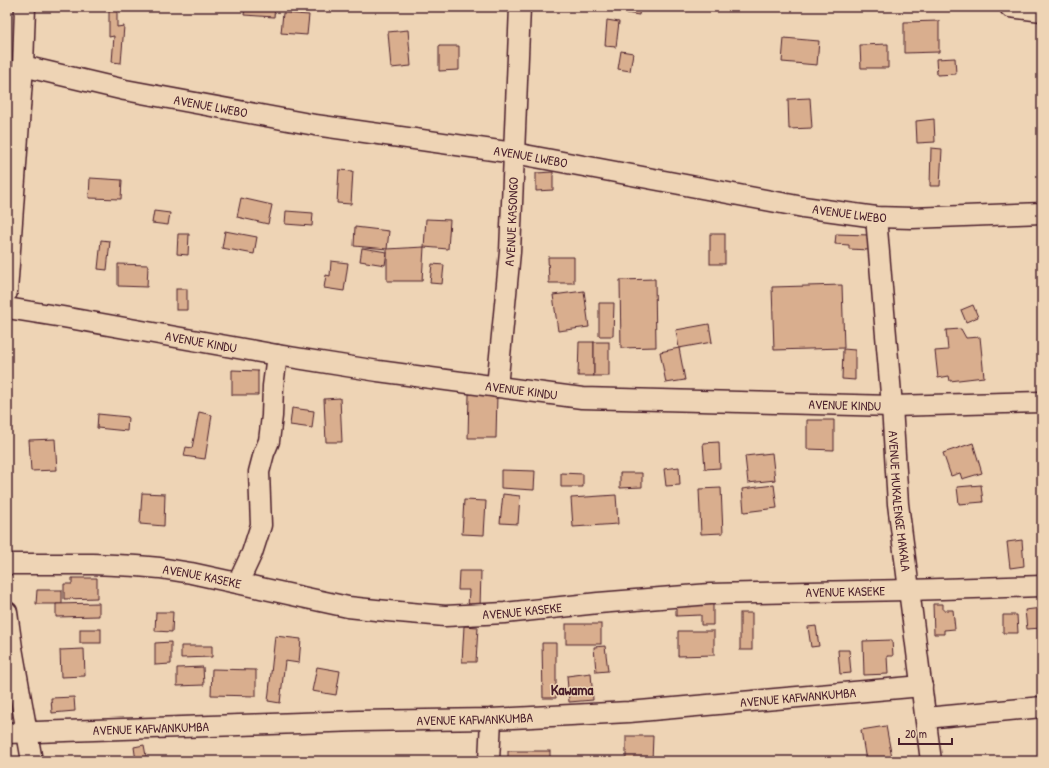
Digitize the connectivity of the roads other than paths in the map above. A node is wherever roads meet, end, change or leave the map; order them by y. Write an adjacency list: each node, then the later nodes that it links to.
1 (520, 7): 6 (street, AVENUE KASONGO)
2 (1010, 7): 3 (street)
3 (1042, 11)
4 (19, 13): 5 (street)
5 (23, 66): 6 (street, AVENUE LWEBO); 9 (street)
6 (514, 153): 8 (street, AVENUE LWEBO); 12 (street, AVENUE KASONGO)
7 (1042, 214): 8 (street, AVENUE LWEBO)
8 (876, 217): 14 (street, AVENUE MUKALENGE MAKALA)
9 (7, 292)
10 (7, 308): 11 (street, AVENUE KINDU)
11 (277, 355): 12 (street, AVENUE KINDU); 16 (street)
12 (497, 387): 14 (street, AVENUE KINDU)
13 (1042, 402): 14 (street, AVENUE KINDU)
14 (892, 406): 18 (street, AVENUE MUKALENGE MAKALA)
15 (7, 564): 16 (street, AVENUE KASEKE)
16 (238, 583): 18 (street, AVENUE KASEKE)
17 (1042, 586): 18 (street, AVENUE KASEKE)
18 (909, 590): 20 (street, AVENUE MUKALENGE MAKALA)
19 (7, 612): 25 (street)
20 (922, 686): 22 (street, AVENUE MUKALENGE MAKALA); 23 (street, AVENUE KAFWANKUMBA)
21 (1042, 707): 22 (street)
22 (926, 718): 28 (street, AVENUE MUKALENGE MAKALA)
23 (491, 719): 25 (street, AVENUE KAFWANKUMBA); 27 (street)
24 (7, 733): 25 (street, AVENUE KAFWANKUMBA)
25 (26, 733): 26 (street)
26 (32, 761)
27 (489, 761)
28 (931, 761)

